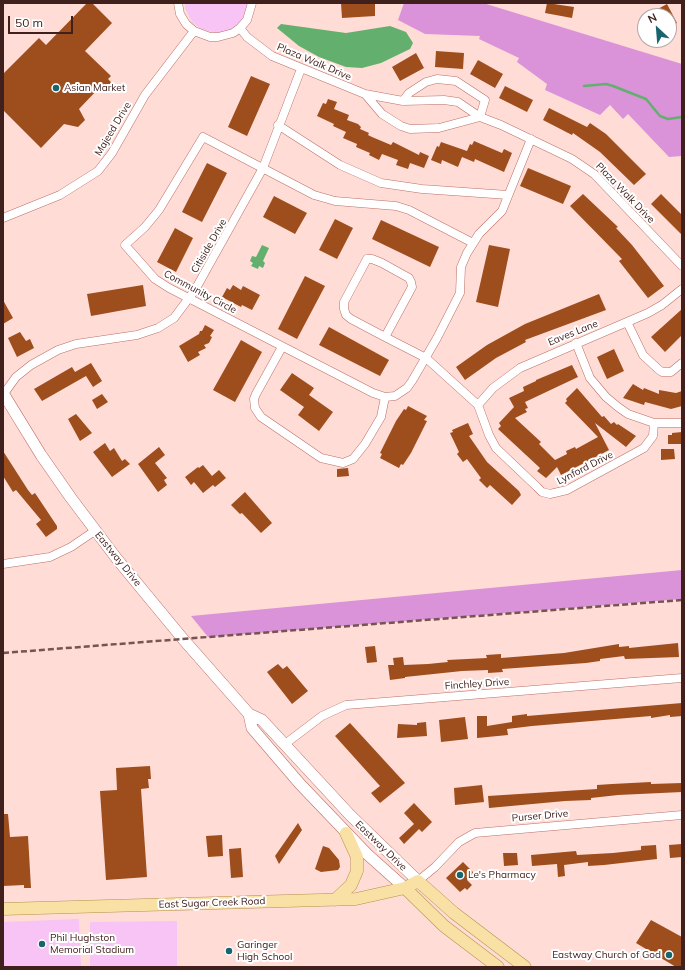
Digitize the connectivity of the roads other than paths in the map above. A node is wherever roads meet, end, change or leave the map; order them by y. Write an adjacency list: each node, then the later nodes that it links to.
1 (178, 3): 4 (street)
2 (252, 3): 3 (street)
3 (240, 28): 4 (street); 5 (street, Plaza Walk Drive)
4 (194, 32): 13 (street, Majeed Drive)
5 (301, 69): 6 (street, Plaza Walk Drive); 9 (street, Citiside Drive)
6 (365, 94): 7 (street, Plaza Walk Drive); 8 (street, Plaza Walk Drive)
7 (403, 101): 8 (street, Plaza Walk Drive); 8 (street)
8 (480, 117): 10 (street, Plaza Walk Drive)
9 (278, 125): 11 (street, Citiside Drive); 12 (street)
10 (531, 139): 12 (street); 15 (street, Plaza Walk Drive)
11 (263, 168): 14 (street, Community Circle); 17 (street, Citiside Drive); 17 (street, Community Circle)
12 (508, 195): 14 (street)
13 (3, 218)
14 (473, 243): 22 (street)
15 (682, 266)
16 (682, 289): 18 (street, Eaves Lane)
17 (190, 299): 21 (street, Community Circle); 24 (street, Citiside Drive)
18 (627, 322): 20 (street, Eaves Lane); 23 (street)
19 (384, 337): 19 (street); 22 (street)
20 (576, 343): 26 (street, Eaves Lane); 27 (street)
21 (282, 347): 25 (street, Community Circle); 25 (street)
22 (426, 358): 25 (street); 26 (street)
23 (682, 363)
24 (3, 394): 29 (main road, Eastway Drive)
25 (386, 397)
26 (478, 405): 27 (street, Lynford Drive)
27 (654, 423): 28 (street)
28 (682, 423)
29 (96, 530): 30 (street); 32 (main road, Eastway Drive)
30 (3, 564)
31 (682, 678): 33 (street, Finchley Drive)
32 (249, 714): 33 (main road, Eastway Drive); 35 (main road, Eastway Drive)
33 (285, 744): 36 (main road, Eastway Drive)
34 (682, 815): 36 (street, Purser Drive)
35 (346, 832): 37 (main road, Eastway Drive); 38 (main road)
36 (418, 881): 37 (main road, East Sugar Creek Road); 41 (main road, Eastway Drive)
37 (405, 888): 38 (main road, East Sugar Creek Road); 40 (main road, Eastway Drive)
38 (335, 900): 39 (main road, East Sugar Creek Road)
39 (3, 909)
40 (498, 967)
41 (525, 967)

